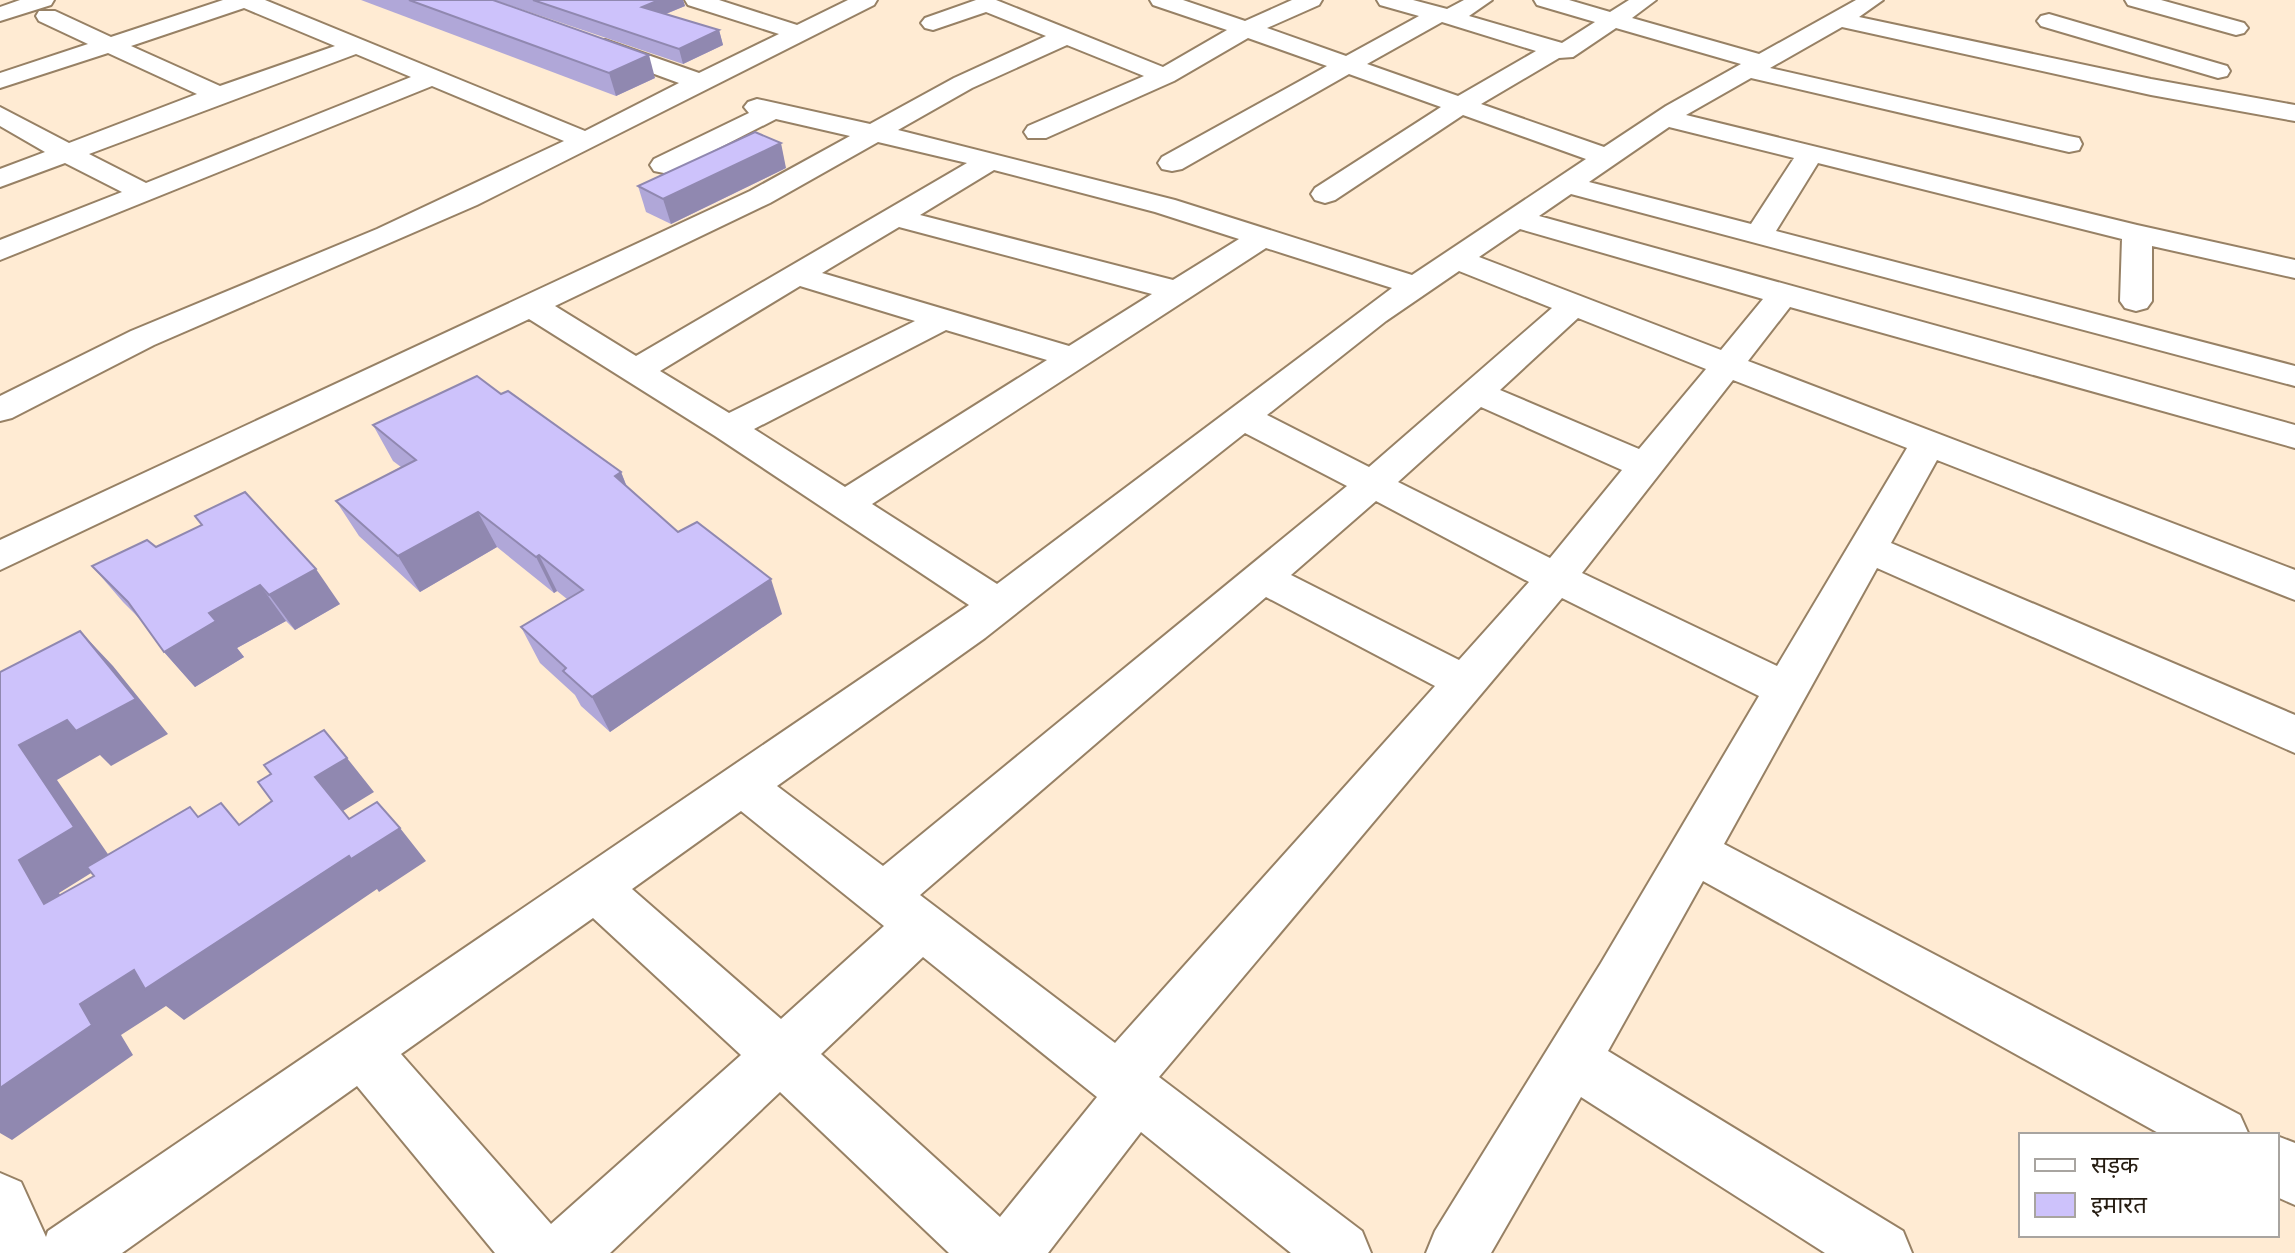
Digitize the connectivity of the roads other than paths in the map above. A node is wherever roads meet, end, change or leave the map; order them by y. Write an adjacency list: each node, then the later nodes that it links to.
1 (245, 0): 25 (street); 26 (street)
2 (696, 0): 22 (street)
3 (866, 0): 22 (street)
4 (1161, 0): 21 (street)
5 (1311, 0): 21 (street)
6 (1388, 0): 16 (street)
7 (1481, 0): 16 (street)
8 (1545, 0): 17 (street)
9 (1645, 0): 17 (street)
10 (2136, 0): 20 (street)
11 (991, 2): 19 (street); 24 (street)
12 (2070, 7): 18 (street)
13 (45, 8): 15 (street); 25 (street)
14 (1855, 9): 28 (street); 30 (street)
15 (0, 14)
16 (1444, 16): 27 (street); 29 (street)
17 (1613, 20): 27 (street); 30 (street)
18 (2049, 21): 28 (street); 31 (street)
19 (933, 23)
20 (2236, 28)
21 (1246, 29): 29 (street); 32 (street)
22 (799, 33): 35 (street)
23 (570, 36): 35 (street)
24 (1066, 36): 32 (street); 42 (street)
25 (111, 45): 34 (street); 36 (street)
26 (357, 46): 33 (street); 36 (street)
27 (1556, 49): 37 (street)
28 (2002, 54): 38 (street)
29 (1347, 65): 37 (street); 49 (street)
30 (1754, 66): 40 (street); 44 (street)
31 (2218, 71)
32 (1165, 76): 41 (street)
33 (433, 77): 43 (street); 53 (street)
34 (0, 81)
35 (700, 82): 43 (street)
36 (219, 95): 46 (street)
37 (1461, 105): 47 (street); 54 (street)
38 (2295, 113)
39 (0, 115): 46 (street)
40 (1666, 118): 45 (street); 47 (street)
41 (1037, 132)
42 (871, 134): 48 (street); 50 (street); 68 (street)
43 (587, 141): 78 (street)
44 (2069, 144)
45 (1811, 152): 57 (street); 58 (street)
46 (66, 153): 51 (street); 53 (street)
47 (1606, 157): 52 (street)
48 (991, 160): 55 (street); 59 (street)
49 (1172, 163)
50 (664, 165)
51 (0, 179)
52 (1564, 184): 56 (street); 58 (street)
53 (145, 193): 60 (street)
54 (1325, 194)
55 (895, 217): 63 (street); 65 (street)
56 (1514, 218): 61 (street); 66 (street)
57 (2137, 234): 62 (street); 67 (street)
58 (1759, 235): 71 (street)
59 (1263, 237): 64 (street); 65 (street)
60 (0, 251)
61 (1455, 259): 64 (street); 69 (street)
62 (2295, 269)
63 (796, 275): 70 (street); 74 (street)
64 (1416, 286): 79 (street)
65 (1177, 291): 72 (street)
66 (1783, 295): 73 (street); 77 (street)
67 (2136, 301)
68 (530, 305): 74 (street); 87 (street)
69 (1574, 305): 73 (street); 76 (street)
70 (943, 319): 72 (street); 80 (street)
71 (2156, 340): 75 (street); 77 (street)
72 (1075, 358): 85 (street)
73 (1728, 365): 82 (street); 83 (street)
74 (635, 371): 80 (street)
75 (2295, 376)
76 (1476, 392): 83 (street); 84 (street)
77 (2150, 397): 81 (street)
78 (0, 410)
79 (1242, 417): 84 (street); 91 (street)
80 (728, 428): 85 (street)
81 (2295, 437)
82 (1928, 443): 86 (street); 90 (street)
83 (1646, 466): 89 (street)
84 (1373, 484): 88 (street); 89 (street)
85 (844, 505): 91 (street)
86 (1867, 548): 93 (street); 94 (street)
87 (0, 556)
88 (1262, 577): 92 (street); 98 (street)
89 (1556, 578): 92 (street); 93 (street)
90 (2295, 586)
91 (999, 605): 95 (street)
92 (1465, 682): 102 (street)
93 (1786, 690): 96 (street)
94 (2295, 735)
95 (742, 785): 97 (street); 98 (street)
96 (1694, 852): 101 (street); 103 (street)
97 (595, 888): 99 (street); 100 (street)
98 (902, 911): 100 (street); 102 (street)
99 (362, 1050): 106 (street); 107 (street)
100 (781, 1055): 108 (street); 109 (street)
101 (1572, 1060): 112 (street); 113 (street)
102 (1127, 1087): 110 (street); 111 (street)
103 (2216, 1133)
104 (0, 1203): 105 (street)
105 (22, 1253)
106 (70, 1253)
107 (535, 1253)
108 (565, 1253)
109 (994, 1253)
110 (1010, 1253)
111 (1340, 1253)
112 (1457, 1253)
113 (1881, 1253)

